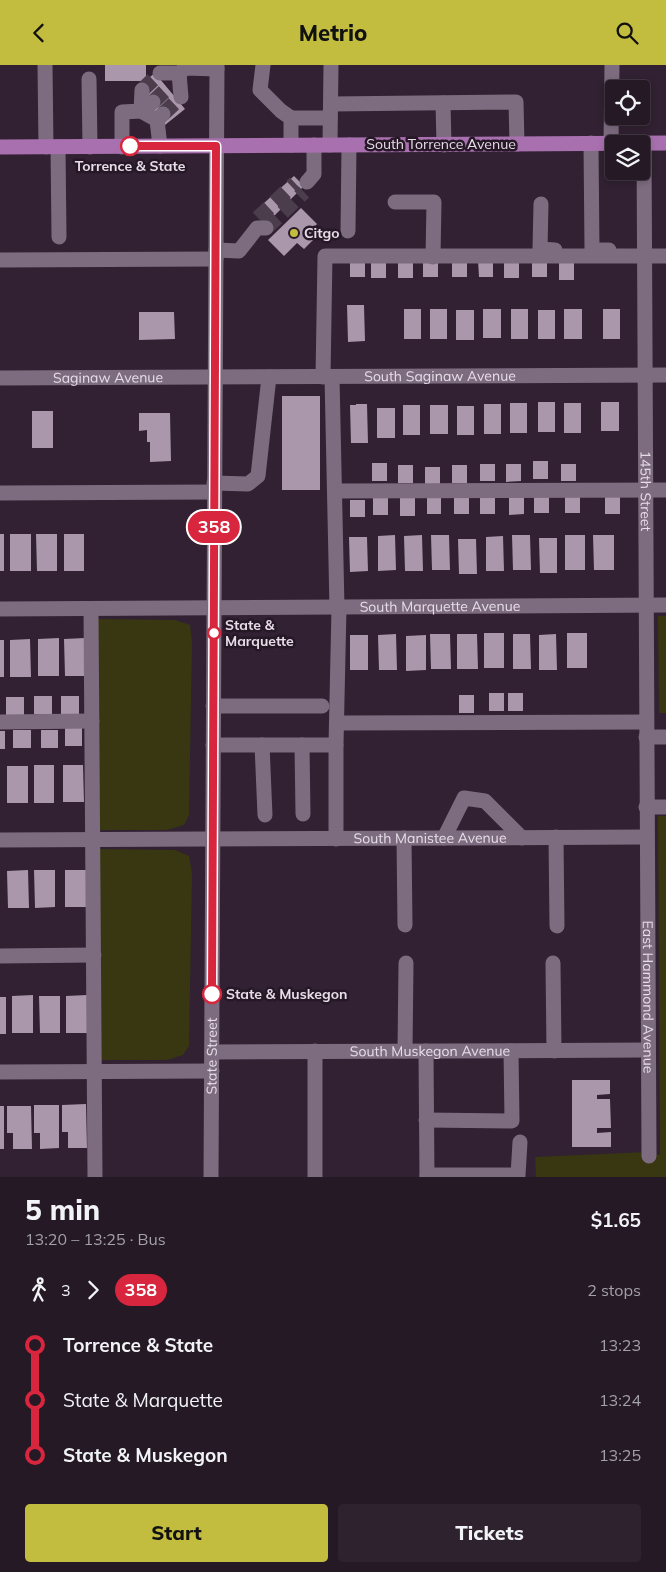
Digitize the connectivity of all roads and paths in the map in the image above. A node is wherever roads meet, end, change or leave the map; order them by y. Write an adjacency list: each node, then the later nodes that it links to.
1 (45, 65): 30 (street)
2 (263, 65): 15 (street)
3 (331, 65): 14 (street)
4 (612, 65): 16 (street)
5 (217, 67): 7 (street); 28 (street, State Street)
6 (160, 73): 7 (street)
7 (179, 73): 9 (street); 11 (street)
8 (88, 79): 31 (street)
9 (170, 86)
10 (142, 90): 13 (street)
11 (181, 97)
12 (443, 103): 14 (street); 21 (street); 26 (street)
13 (147, 107): 27 (street); 32 (street)
14 (330, 111): 15 (street); 24 (street)
15 (291, 117): 22 (street)
16 (611, 135)
17 (591, 143): 18 (main road, South Torrence Avenue); 21 (main road, South Torrence Avenue); 40 (street)
18 (605, 143)
19 (650, 143): 20 (main road, South Torrence Avenue)
20 (666, 143)
21 (517, 144): 26 (main road, South Torrence Avenue)
22 (291, 145): 23 (main road, South Torrence Avenue); 28 (main road, South Torrence Avenue)
23 (314, 145): 24 (main road, South Torrence Avenue); 34 (street)
24 (330, 145): 25 (main road, South Torrence Avenue)
25 (349, 145): 26 (main road, South Torrence Avenue); 38 (street)
26 (444, 145)
27 (160, 146): 28 (main road, South Torrence Avenue); 32 (main road, South Torrence Avenue)
28 (216, 146): 42 (street, State Street)
29 (0, 147): 30 (main road, South Torrence Avenue)
30 (52, 147): 31 (main road, South Torrence Avenue); 39 (street)
31 (90, 147): 32 (main road, South Torrence Avenue)
32 (122, 147)
33 (644, 180): 41 (street, 145th Street)
34 (302, 186)
35 (394, 202): 44 (street)
36 (541, 204): 40 (street)
37 (261, 225): 42 (street)
38 (348, 231)
39 (59, 237)
40 (592, 250): 41 (street)
41 (645, 254): 43 (street); 44 (street); 46 (street, 145th Street)
42 (216, 255): 45 (street); 48 (street, State Street)
43 (666, 256)
44 (433, 257): 50 (street)
45 (0, 260)
46 (645, 375): 47 (street, South Saginaw Avenue); 50 (street, South Saginaw Avenue); 55 (street, 145th Street)
47 (666, 375)
48 (215, 377): 49 (street, South Saginaw Avenue); 51 (street, Saginaw Avenue); 52 (street, State Street)
49 (269, 377): 50 (street, South Saginaw Avenue); 52 (street)
50 (328, 377): 54 (street)
51 (0, 378)
52 (214, 488): 56 (street); 62 (street, State Street)
53 (666, 490): 55 (street)
54 (334, 491): 55 (street); 59 (street)
55 (645, 491): 57 (street, 145th Street)
56 (0, 493)
57 (645, 605): 58 (street, South Marquette Avenue); 59 (street, South Marquette Avenue); 66 (street, 145th Street)
58 (666, 605)
59 (338, 608): 62 (street, South Marquette Avenue); 68 (street)
60 (0, 609): 61 (street, South Marquette Avenue)
61 (91, 609): 62 (street, South Marquette Avenue); 65 (street)
62 (214, 609): 63 (street, State Street)
63 (213, 706): 64 (street); 71 (street, State Street)
64 (322, 706)
65 (92, 721): 67 (street); 86 (street)
66 (646, 721): 68 (street); 69 (street, 145th Street)
67 (0, 722)
68 (337, 723): 74 (street)
69 (646, 737): 70 (street); 75 (street, 145th Street)
70 (666, 737)
71 (213, 745): 72 (street); 84 (street, State Street)
72 (262, 745): 73 (street); 78 (street)
73 (302, 745): 74 (street); 77 (street)
74 (336, 745): 85 (street)
75 (646, 807): 76 (street); 80 (street, 145th Street)
76 (666, 807)
77 (303, 814)
78 (264, 815)
79 (556, 837): 80 (street, South Manistee Avenue); 83 (street, South Manistee Avenue); 89 (street)
80 (646, 837): 94 (street, East Hammond Avenue)
81 (404, 838): 82 (street, South Manistee Avenue); 85 (street, South Manistee Avenue); 88 (street)
82 (444, 838): 83 (street, South Manistee Avenue); 83 (street)
83 (522, 838)
84 (213, 839): 85 (street, South Manistee Avenue); 86 (street, South Manistee Avenue); 100 (street, State Street)
85 (336, 839)
86 (93, 840): 87 (street, South Manistee Avenue); 90 (street)
87 (0, 841)
88 (405, 925)
89 (557, 926)
90 (94, 955): 91 (street); 101 (street)
91 (0, 956)
92 (406, 963): 96 (street)
93 (553, 963): 99 (street)
94 (648, 1050): 99 (street, South Muskegon Avenue); 106 (street, East Hammond Avenue)
95 (315, 1051): 96 (street, South Muskegon Avenue); 100 (street, South Muskegon Avenue); 110 (street)
96 (405, 1051): 97 (street, South Muskegon Avenue)
97 (426, 1051): 98 (street, South Muskegon Avenue); 104 (street)
98 (511, 1051): 99 (street, South Muskegon Avenue); 104 (street)
99 (554, 1051)
100 (212, 1052): 102 (street, State Street)
101 (94, 1071): 102 (street); 103 (street); 108 (street)
102 (212, 1071): 109 (street, State Street)
103 (0, 1072)
104 (426, 1120): 107 (street)
105 (520, 1142): 107 (street)
106 (649, 1156)
107 (427, 1176)
108 (95, 1177)
109 (211, 1177)
110 (316, 1177)

